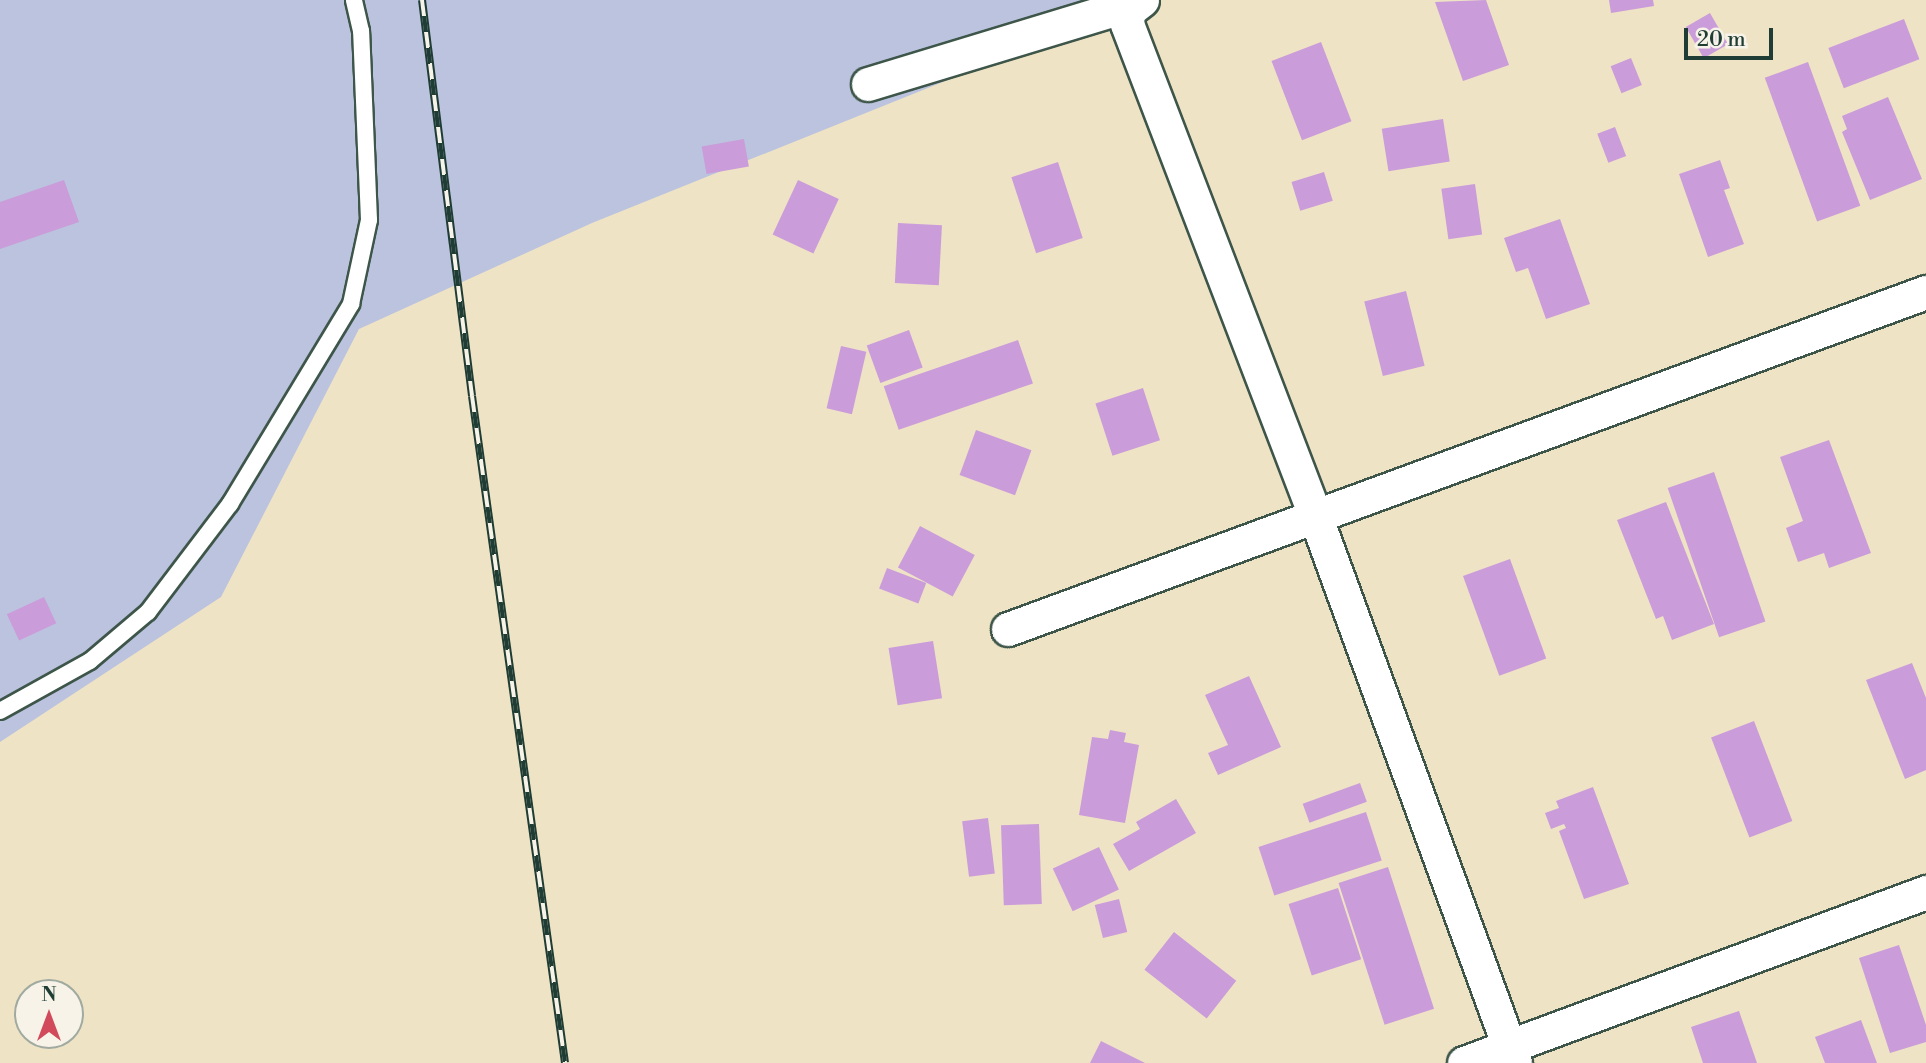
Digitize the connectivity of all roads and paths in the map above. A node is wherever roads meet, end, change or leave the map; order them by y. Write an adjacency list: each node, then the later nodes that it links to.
1 (355, 0): 7 (lane)
2 (1138, 1): 3 (street); 5 (street)
3 (868, 84)
4 (1926, 292): 5 (street)
5 (1316, 518): 6 (street); 9 (street)
6 (1008, 629)
7 (0, 711)
8 (1926, 892): 9 (street)
9 (1512, 1054): 10 (street)
10 (1464, 1063)

